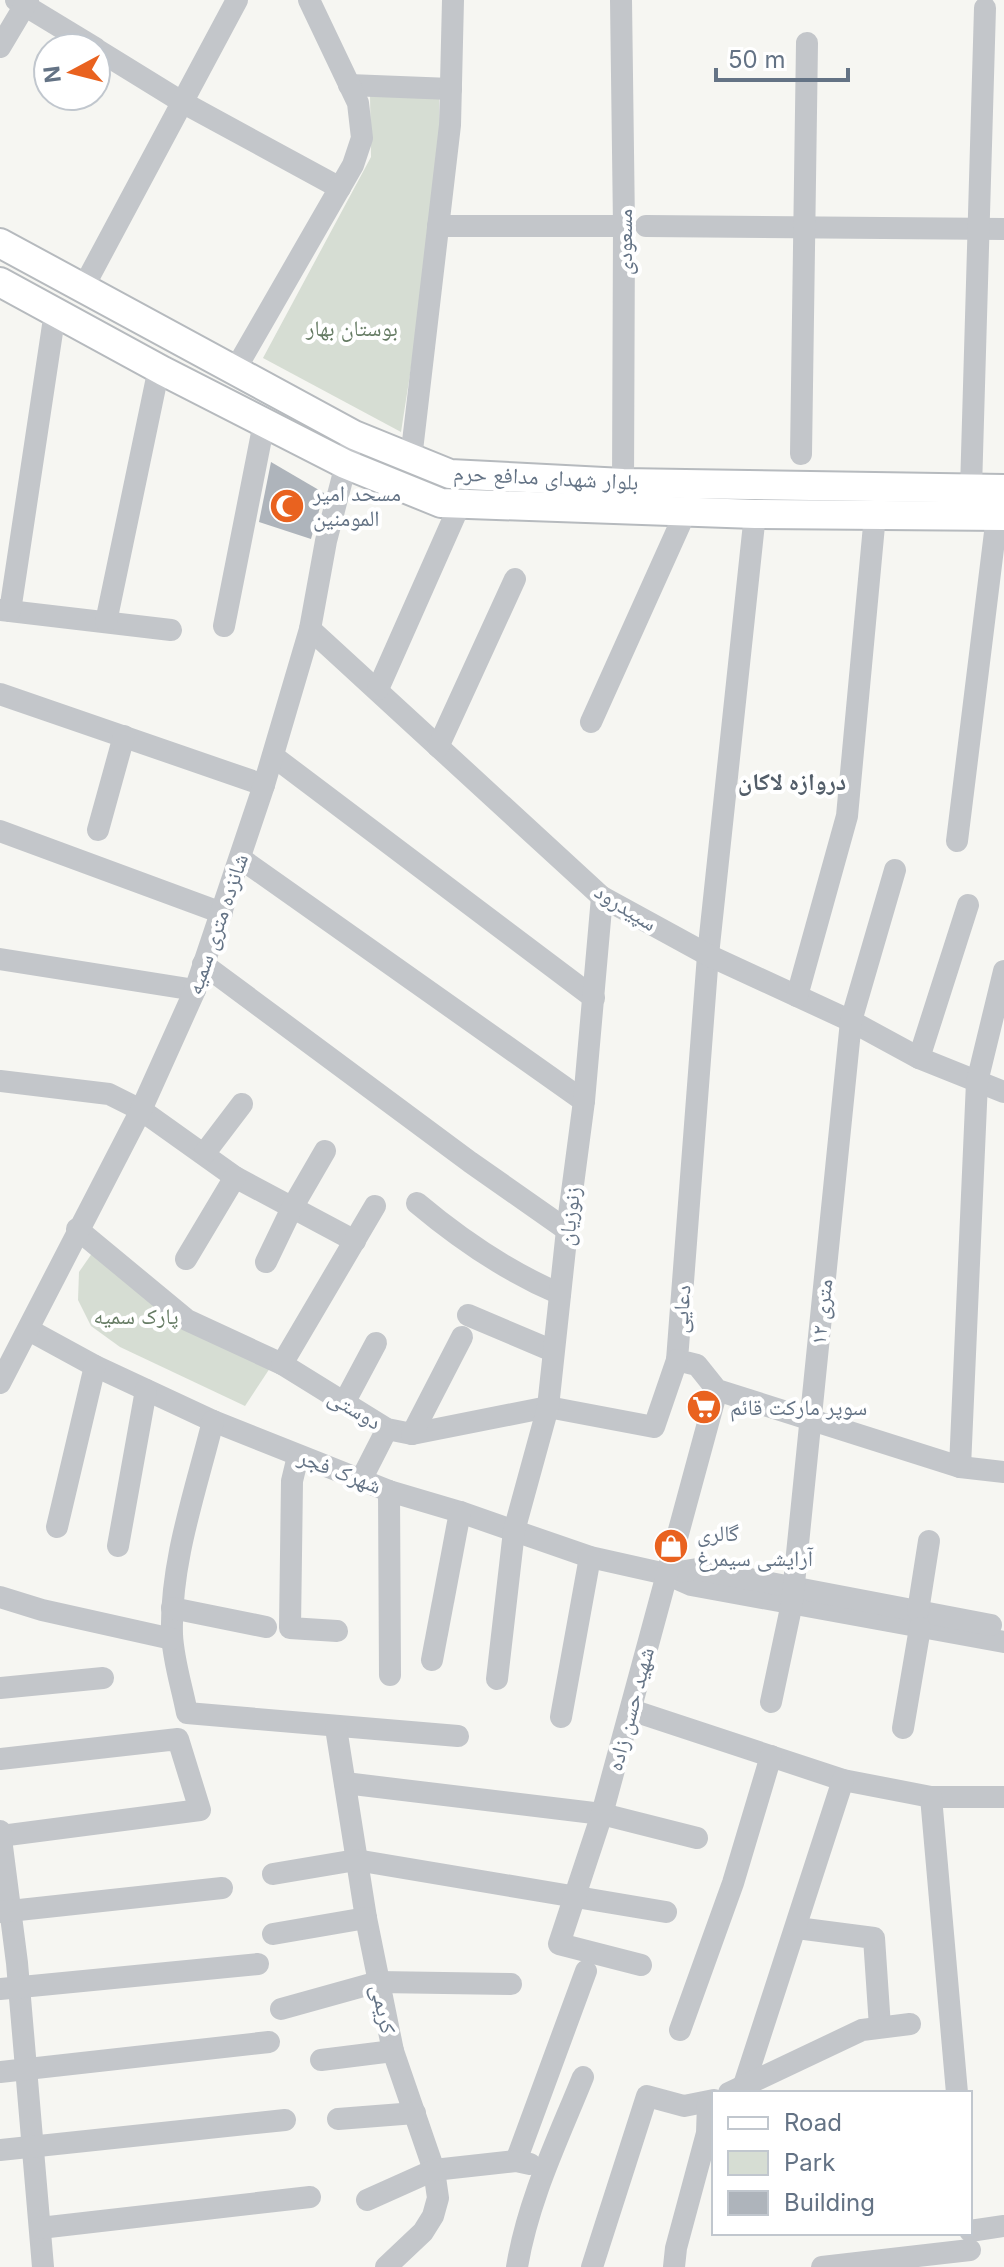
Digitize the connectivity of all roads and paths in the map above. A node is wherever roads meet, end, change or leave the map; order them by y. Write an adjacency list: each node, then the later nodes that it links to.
1 (237, 0): 13 (street)
2 (309, 0): 11 (street)
3 (453, 0): 12 (street)
4 (621, 0): 16 (street, مسعودی)
5 (23, 2): 7 (street); 9 (street)
6 (985, 8): 18 (street)
7 (70, 32)
8 (807, 43): 17 (street)
9 (0, 47)
10 (112, 59): 13 (street)
11 (349, 85): 12 (street); 14 (street)
12 (451, 89): 15 (street)
13 (182, 102): 14 (street); 22 (street)
14 (340, 188): 25 (street)
15 (438, 226): 16 (street); 29 (street)
16 (635, 226): 17 (street); 31 (street, مسعودی)
17 (804, 227): 18 (street); 28 (street)
18 (978, 229): 19 (street); 32 (street)
19 (1004, 229)
20 (0, 243): 22 (main road, بلوار شهدای مدافع حرم)
21 (0, 282): 23 (main road, بلوار شهدای مدافع حرم)
22 (83, 288): 25 (main road, بلوار شهدای مدافع حرم)
23 (55, 312): 24 (main road, بلوار شهدای مدافع حرم); 39 (street)
24 (159, 368): 26 (main road, بلوار شهدای مدافع حرم); 40 (street)
25 (235, 370): 27 (main road, بلوار شهدای مدافع حرم)
26 (264, 423): 30 (main road, بلوار شهدای مدافع حرم); 41 (street)
27 (354, 435): 29 (main road, بلوار شهدای مدافع حرم); 30 (street, شانزده متری سمیه)
28 (801, 454)
29 (411, 459): 31 (main road, بلوار شهدای مدافع حرم)
30 (351, 476): 33 (main road, بلوار شهدای مدافع حرم); 42 (street, شانزده متری سمیه)
31 (623, 483): 32 (main road, بلوار شهدای مدافع حرم)
32 (971, 489): 34 (main road, بلوار شهدای مدافع حرم)
33 (460, 504): 35 (main road, بلوار شهدای مدافع حرم); 44 (street)
34 (1002, 507): 37 (main road, بلوار شهدای مدافع حرم); 53 (street)
35 (686, 511): 36 (main road, بلوار شهدای مدافع حرم); 46 (street)
36 (755, 514): 37 (main road, بلوار شهدای مدافع حرم); 59 (street, دعایی)
37 (875, 515): 64 (street)
38 (515, 579): 48 (street)
39 (5, 611): 40 (street)
40 (106, 622): 43 (street)
41 (224, 626)
42 (310, 629): 44 (street, سپیدرود); 49 (street, شانزده متری سمیه)
43 (171, 630)
44 (378, 689): 48 (street, سپیدرود)
45 (0, 694): 47 (street)
46 (591, 722)
47 (124, 736): 50 (street); 51 (street)
48 (438, 747): 56 (street, سپیدرود)
49 (273, 756): 50 (street, شانزده متری سمیه); 65 (street)
50 (264, 785): 54 (street, شانزده متری سمیه)
51 (98, 830)
52 (0, 831): 58 (street)
53 (957, 841)
54 (240, 858): 58 (street, شانزده متری سمیه); 71 (street)
55 (895, 870): 66 (street, ۱۲ متری)
56 (602, 897): 59 (street, سپیدرود); 65 (street, زنوزیان)
57 (968, 905): 67 (street)
58 (222, 913): 61 (street, شانزده متری سمیه)
59 (708, 955): 64 (street, سپیدرود); 91 (street, دعایی)
60 (0, 959): 63 (street)
61 (203, 964): 63 (street, شانزده متری سمیه); 81 (street)
62 (1004, 971): 69 (street)
63 (195, 990): 73 (street, شانزده متری سمیه)
64 (797, 996): 66 (street, سپیدرود)
65 (594, 998): 71 (street, زنوزیان)
66 (851, 1021): 67 (street, سپیدرود); 100 (street, ۱۲ متری)
67 (919, 1058): 69 (street, سپیدرود)
68 (0, 1081): 73 (street)
69 (977, 1082): 70 (street, سپیدرود); 104 (street)
70 (1004, 1092)
71 (584, 1101): 81 (street, زنوزیان)
72 (242, 1104): 75 (street)
73 (141, 1110): 75 (street); 80 (street, شانزده متری سمیه)
74 (325, 1151): 79 (street)
75 (204, 1154): 76 (street)
76 (235, 1177): 79 (street); 83 (street)
77 (417, 1203): 85 (street)
78 (375, 1206): 82 (street)
79 (292, 1208): 82 (street); 84 (street)
80 (77, 1229): 87 (street, شانزده متری سمیه); 92 (street, دوستی)
81 (567, 1230): 85 (street, زنوزیان)
82 (355, 1241): 92 (street)
83 (186, 1259)
84 (266, 1262)
85 (560, 1294): 90 (street, زنوزیان)
86 (468, 1315): 90 (street)
87 (29, 1330): 93 (street, شهرک فجر); 94 (street, شانزده متری سمیه)
88 (462, 1337): 102 (street)
89 (376, 1343): 97 (street)
90 (553, 1351): 98 (street, زنوزیان)
91 (677, 1360): 96 (street, دعایی); 98 (street, دوستی)
92 (282, 1364): 97 (street, دوستی)
93 (95, 1366): 95 (street, شهرک فجر); 109 (street)
94 (0, 1383)
95 (146, 1390): 99 (street, شهرک فجر); 112 (street)
96 (717, 1390): 100 (street, دعایی); 114 (street, شهید حسن زاده)
97 (344, 1403): 101 (street, دوستی)
98 (548, 1407): 102 (street, دوستی); 110 (street, زنوزیان)
99 (213, 1421): 103 (street, شهرک فجر); 117 (street)
100 (810, 1421): 104 (street, دعایی); 115 (street, ۱۲ متری)
101 (387, 1429): 102 (street, دوستی); 106 (street)
102 (412, 1434)
103 (298, 1456): 106 (street, شهرک فجر); 121 (street)
104 (960, 1467): 105 (street, دعایی)
105 (1004, 1472)
106 (361, 1480): 107 (street, شهرک فجر)
107 (389, 1491): 108 (street, شهرک فجر); 125 (street)
108 (460, 1512): 110 (street, شهرک فجر); 124 (street)
109 (57, 1527)
110 (514, 1531): 113 (street, شهرک فجر); 127 (street, زنوزیان)
111 (929, 1541): 118 (street)
112 (118, 1546)
113 (590, 1557): 114 (street, شهرک فجر); 131 (street)
114 (666, 1574): 115 (street, شهرک فجر); 130 (street, شهید حسن زاده)
115 (793, 1595): 118 (street, شهرک فجر); 129 (street, ۱۲ متری)
116 (0, 1597): 122 (street)
117 (172, 1608): 119 (street); 122 (street)
118 (919, 1620): 120 (street, شهرک فجر); 123 (street, شهرک فجر); 133 (street)
119 (266, 1627)
120 (1004, 1628)
121 (337, 1631)
122 (172, 1639): 132 (street)
123 (1004, 1642)
124 (432, 1660)
125 (390, 1675)
126 (103, 1678): 128 (street)
127 (497, 1679)
128 (0, 1688)
129 (771, 1702)
130 (631, 1710): 135 (street); 141 (street, شهید حسن زاده)
131 (561, 1717)
132 (336, 1728): 134 (street); 138 (street, کریمی)
133 (903, 1728)
134 (458, 1736)
135 (771, 1756): 137 (street); 162 (street)
136 (0, 1759): 142 (street)
137 (843, 1780): 139 (street); 151 (street)
138 (345, 1783): 141 (street); 144 (street, کریمی)
139 (931, 1797): 140 (street); 170 (street)
140 (1004, 1797)
141 (602, 1814): 143 (street); 147 (street, شهید حسن زاده)
142 (0, 1835): 148 (street)
143 (697, 1838)
144 (356, 1860): 145 (street); 147 (street); 150 (street, کریمی)
145 (273, 1874)
146 (222, 1888): 148 (street)
147 (574, 1897): 149 (street); 154 (street, شهید حسن زاده)
148 (6, 1911): 158 (street)
149 (666, 1912)
150 (366, 1918): 152 (street); 156 (street, کریمی)
151 (797, 1928): 161 (street); 169 (street)
152 (273, 1934)
153 (258, 1964): 158 (street)
154 (641, 1965)
155 (586, 1971): 178 (street)
156 (378, 1982): 157 (street); 159 (street); 164 (street, کریمی)
157 (511, 1984)
158 (10, 1988): 166 (street)
159 (281, 2009)
160 (910, 2024): 161 (street)
161 (880, 2027): 169 (street)
162 (680, 2030)
163 (269, 2042): 166 (street)
164 (393, 2051): 165 (street); 172 (street, کریمی)
165 (321, 2060)
166 (26, 2068): 167 (street); 176 (street)
167 (0, 2072)
168 (583, 2077): 179 (street)
169 (736, 2089)
170 (957, 2091)
171 (711, 2102): 175 (street); 190 (street)
172 (415, 2113): 173 (street); 180 (street, کریمی)
173 (338, 2119)
174 (285, 2120): 176 (street)
175 (710, 2132): 181 (street)
176 (33, 2146): 177 (street); 185 (street)
177 (0, 2150)
178 (516, 2161): 179 (street); 180 (street)
179 (546, 2167): 189 (street)
180 (434, 2170): 183 (street); 188 (street, کریمی)
181 (703, 2193): 191 (street)
182 (310, 2197): 185 (street)
183 (367, 2200)
184 (1004, 2226): 186 (street)
185 (40, 2228): 187 (street)
186 (970, 2245): 192 (street)
187 (43, 2267)
188 (386, 2267)
189 (517, 2267)
190 (592, 2267)
191 (674, 2267)
192 (822, 2267)

